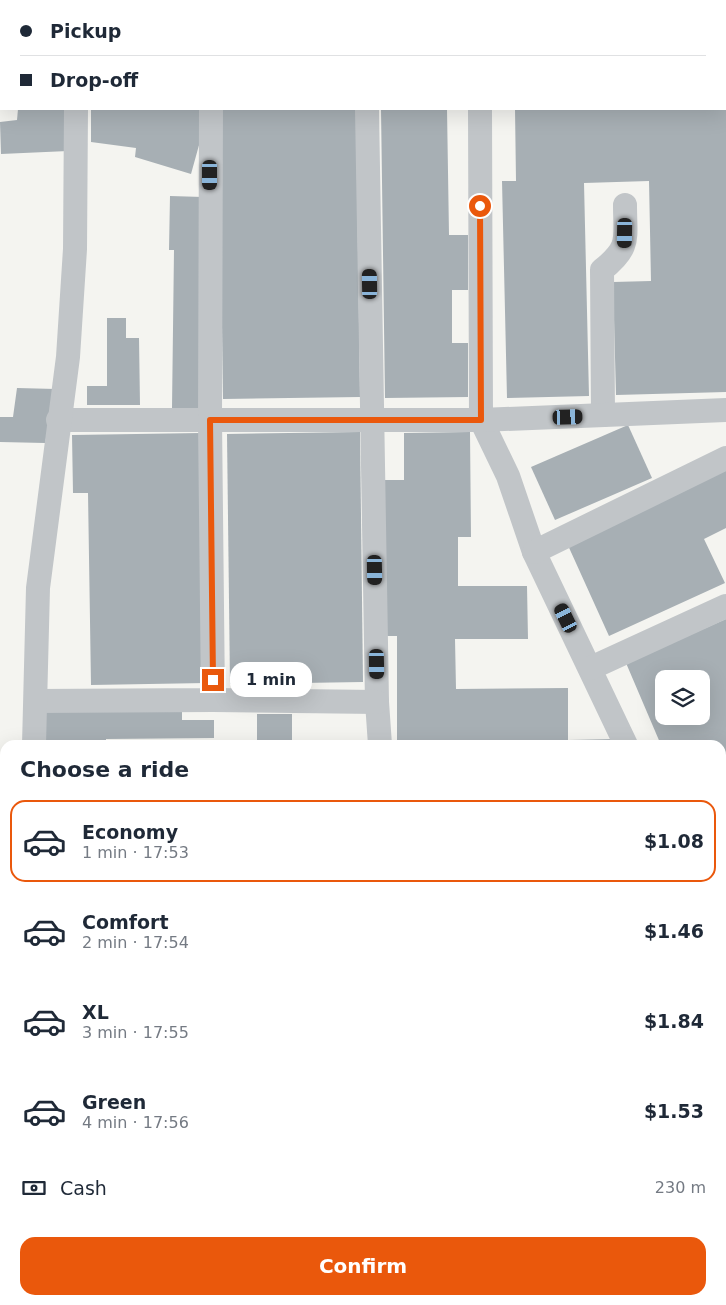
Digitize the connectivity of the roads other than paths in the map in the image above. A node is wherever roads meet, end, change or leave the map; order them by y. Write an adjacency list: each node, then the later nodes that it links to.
1 (76, 110): 8 (street)
2 (211, 110): 9 (street)
3 (367, 110): 10 (street)
4 (480, 110): 11 (street)
5 (625, 205): 7 (street)
6 (726, 410): 7 (street)
7 (603, 415): 11 (street)
8 (58, 420): 9 (street); 17 (street)
9 (210, 420): 10 (street); 16 (street)
10 (373, 420): 11 (street); 18 (street)
11 (481, 420): 13 (street)
12 (726, 458): 13 (street)
13 (534, 552): 15 (street)
14 (726, 606): 15 (street)
15 (590, 668): 21 (street)
16 (214, 700): 17 (street); 18 (street)
17 (36, 701): 19 (street)
18 (378, 702): 20 (street)
19 (34, 740)
20 (380, 740)
21 (624, 740)

